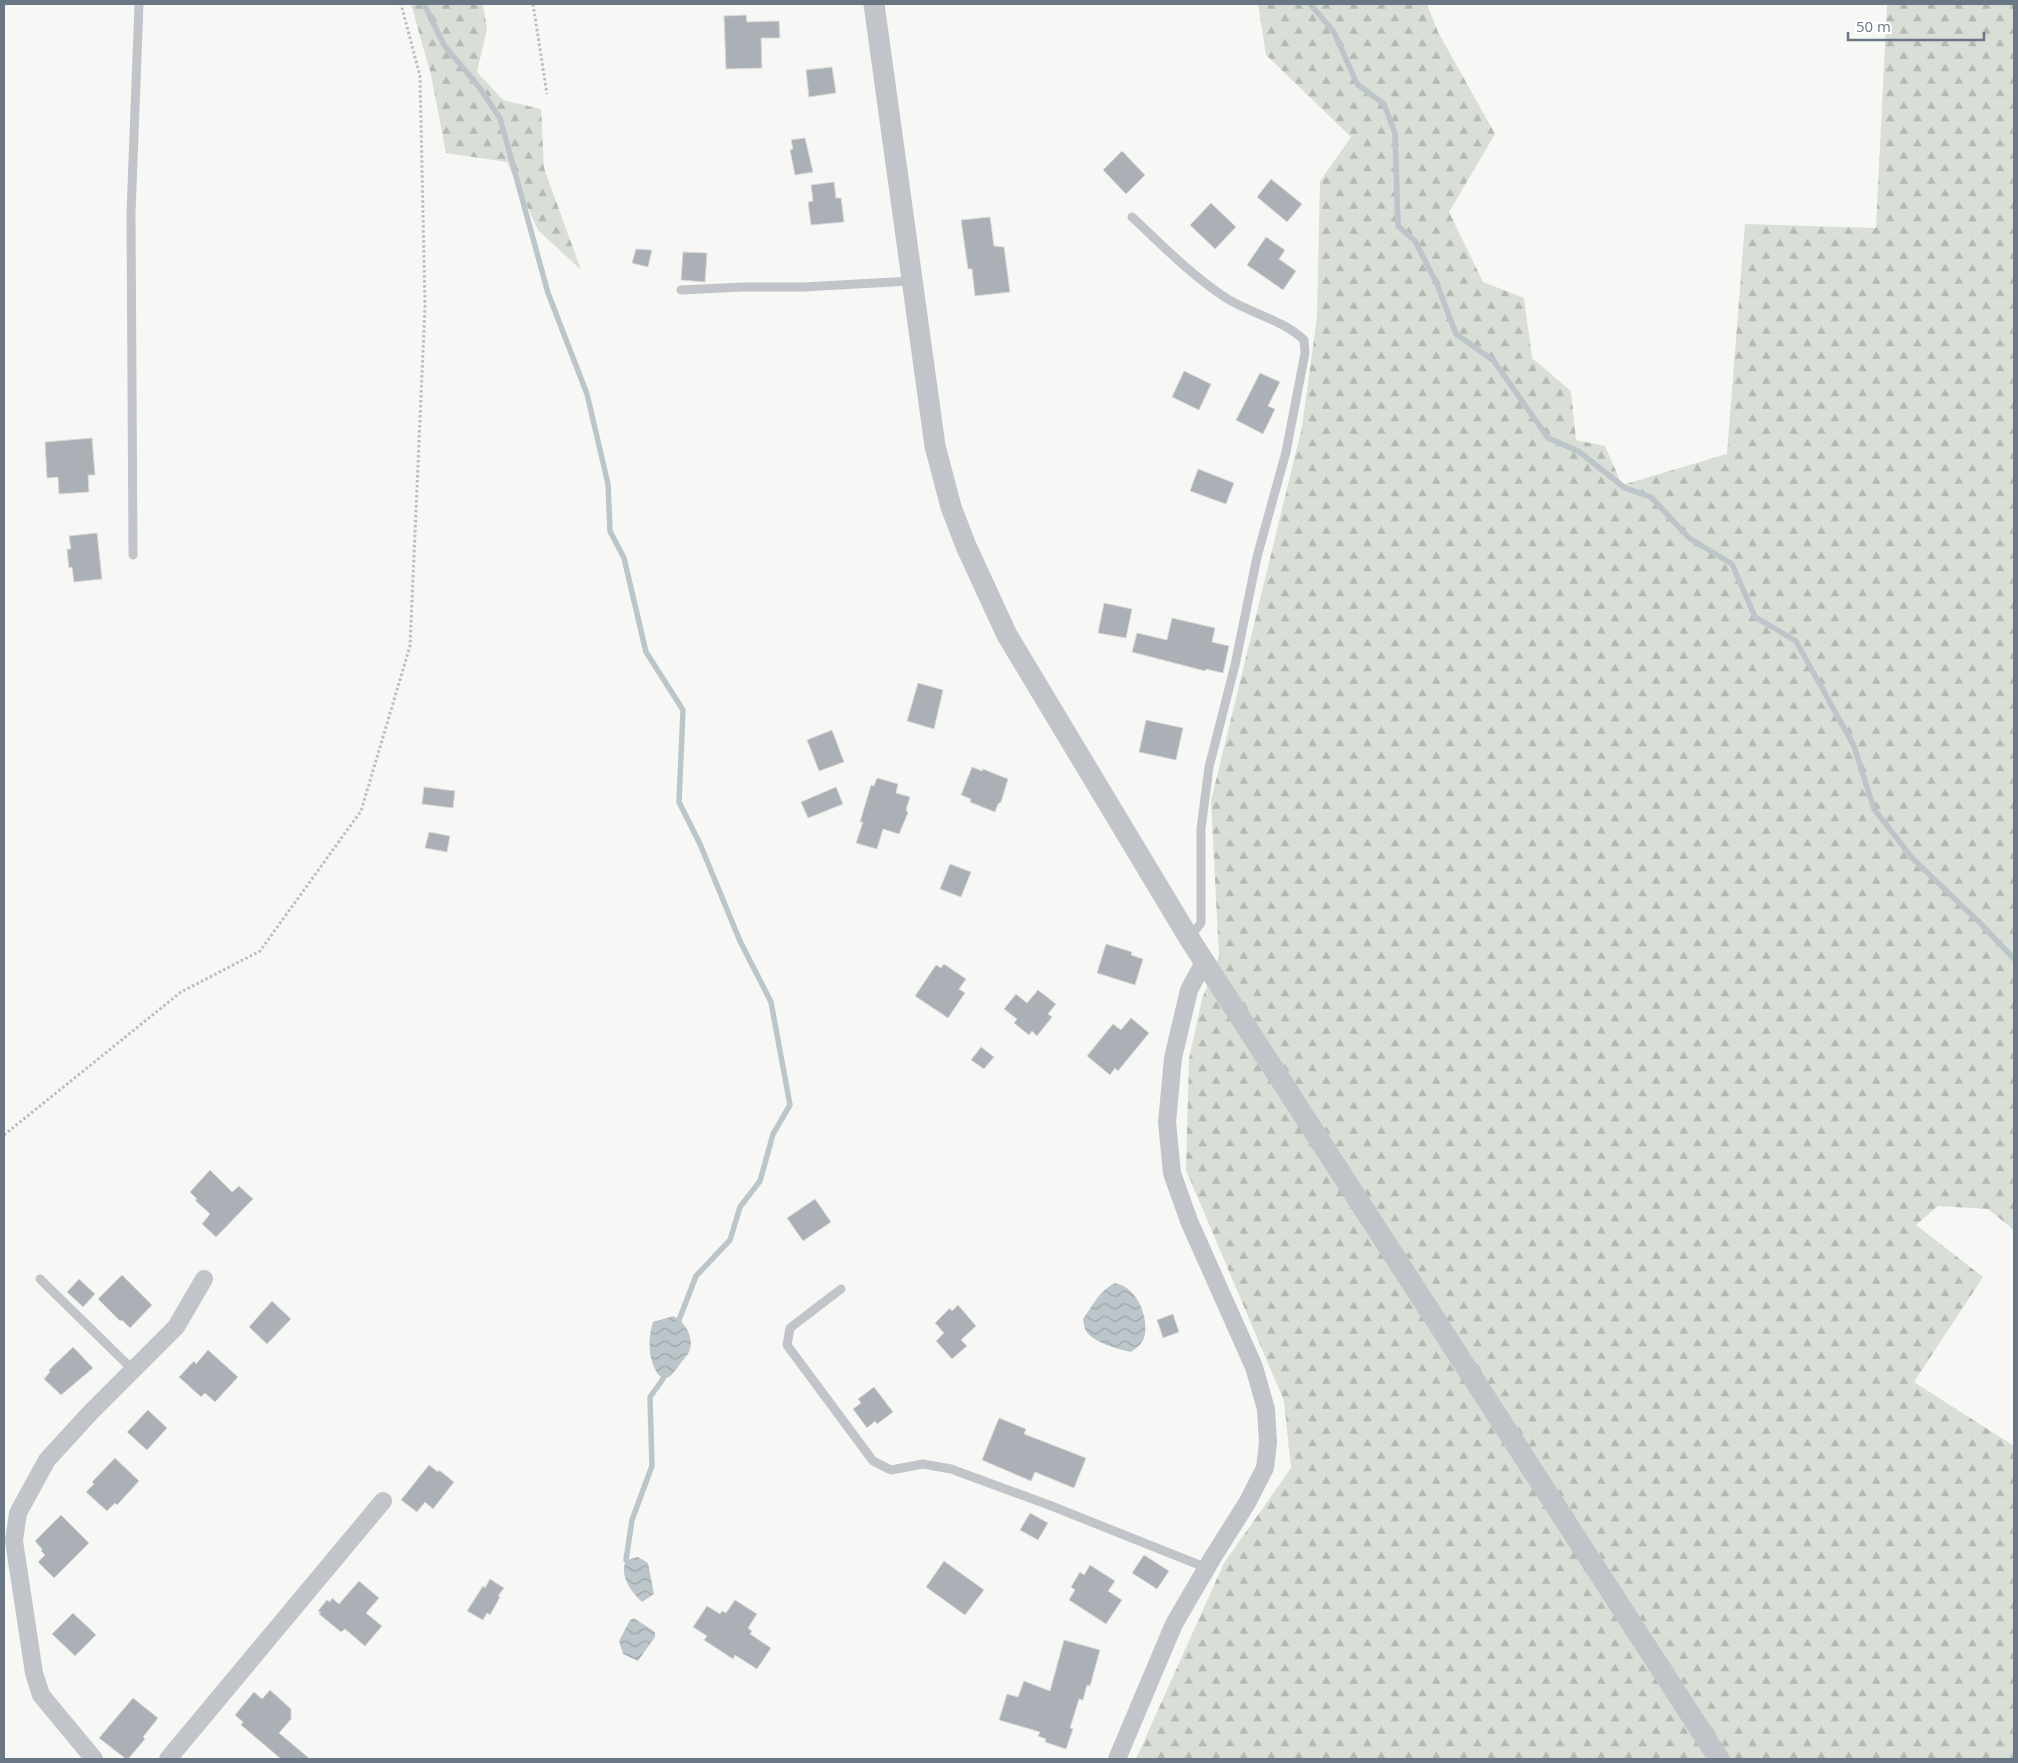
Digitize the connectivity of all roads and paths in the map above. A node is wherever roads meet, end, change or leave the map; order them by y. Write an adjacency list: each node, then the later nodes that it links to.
1 (139, 4): 9 (lane)
2 (401, 4): 12 (path)
3 (533, 4): 5 (path)
4 (874, 4): 7 (street)
5 (547, 94)
6 (1132, 217): 10 (lane)
7 (911, 281): 8 (lane); 10 (street)
8 (682, 290)
9 (133, 555)
10 (1189, 938): 11 (street)
11 (1204, 962): 18 (street); 22 (street)
12 (4, 1135)
13 (40, 1279): 16 (lane)
14 (204, 1279): 16 (street)
15 (841, 1288): 18 (lane)
16 (132, 1370): 19 (street)
17 (382, 1501): 20 (street)
18 (1207, 1568): 21 (street)
19 (94, 1759)
20 (168, 1759)
21 (1117, 1759)
22 (1719, 1759)

